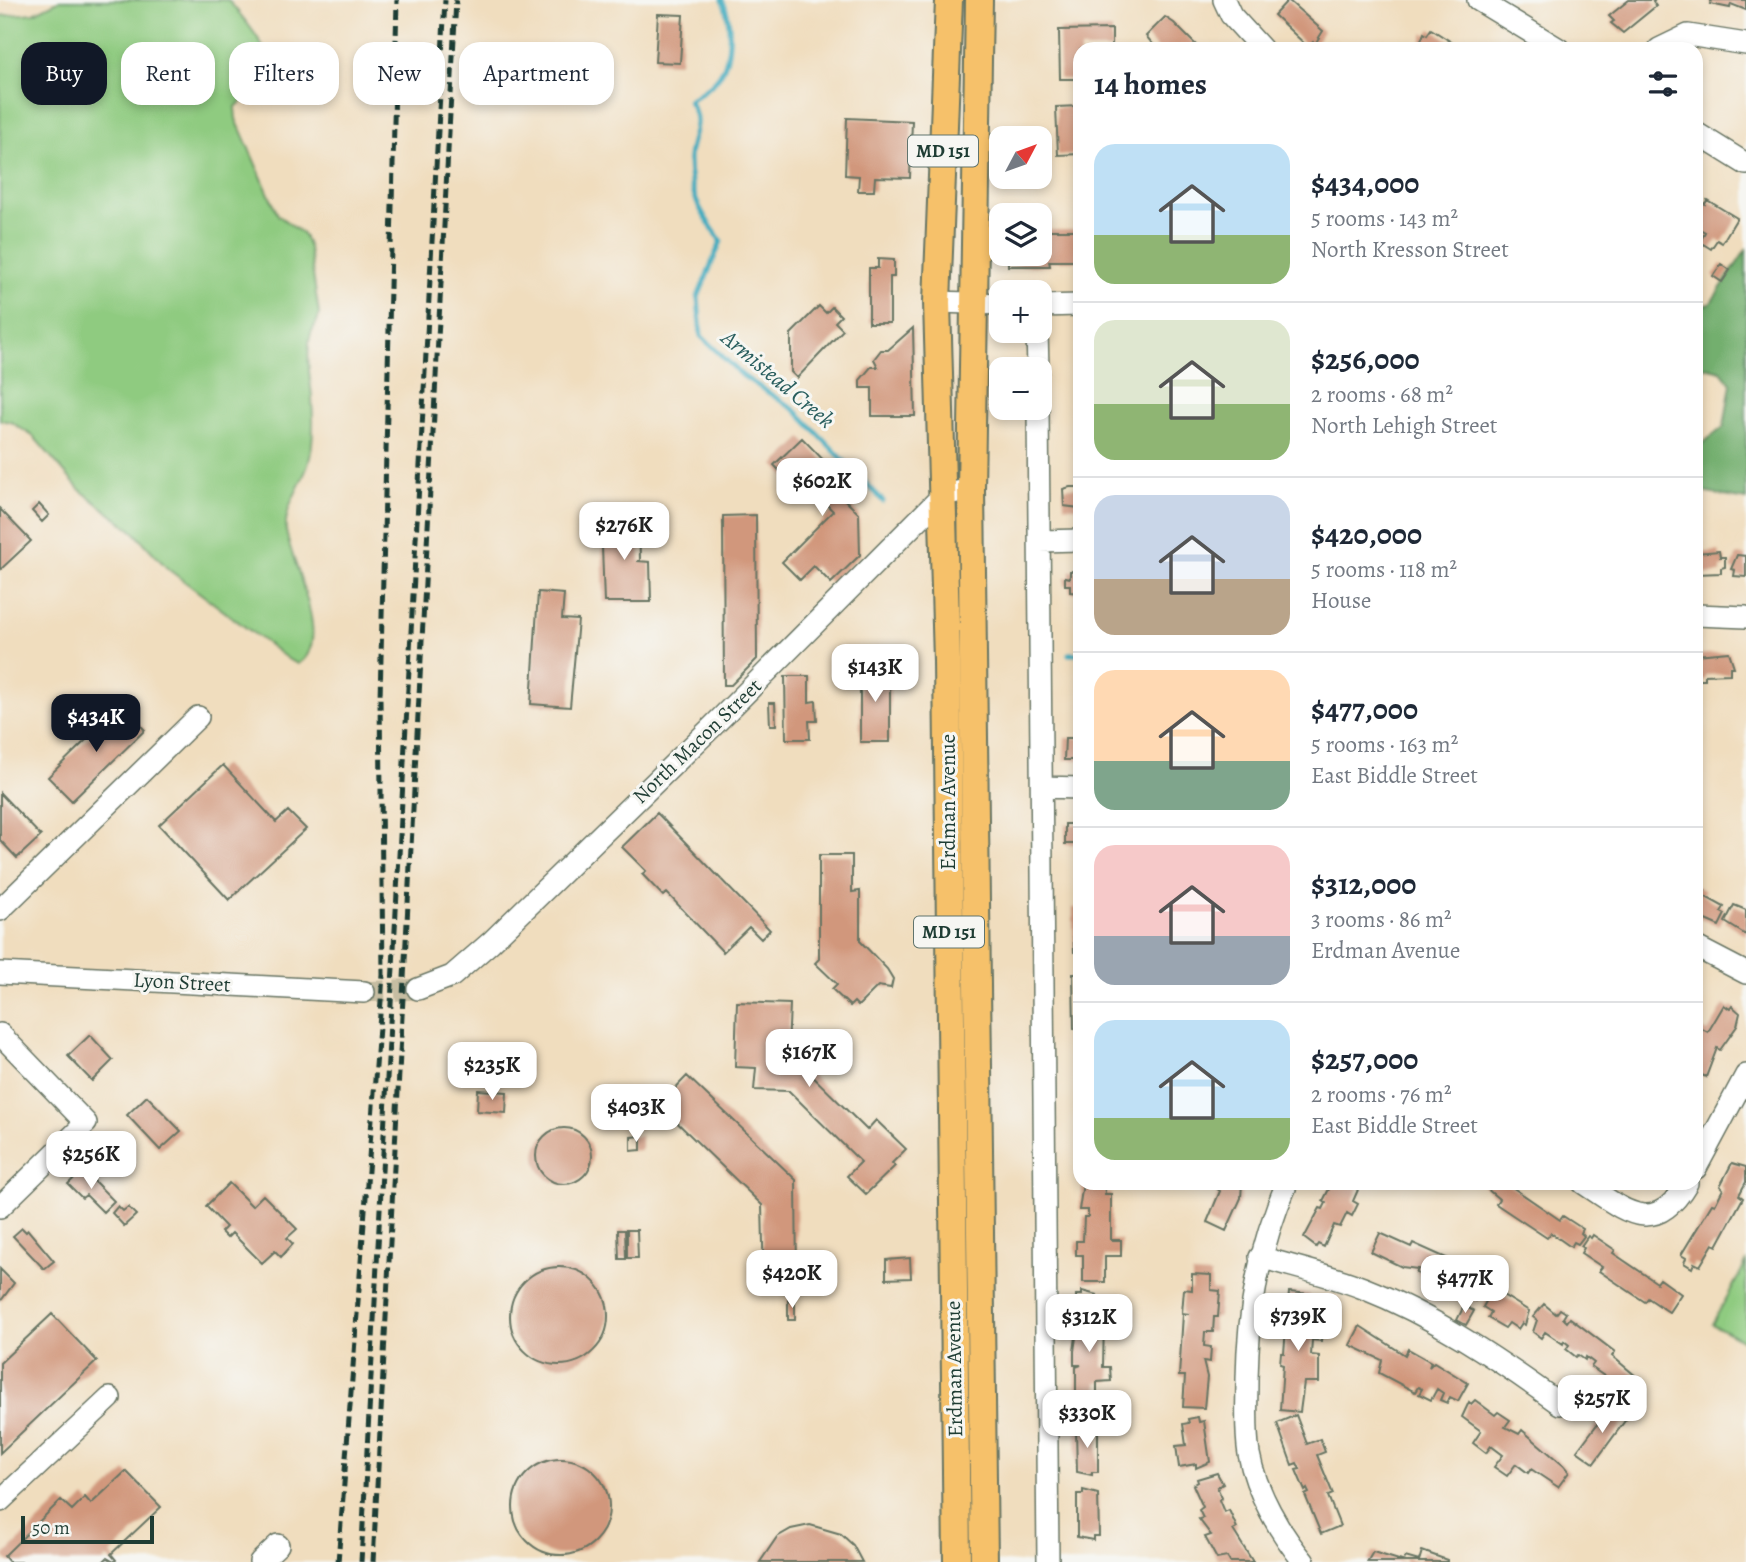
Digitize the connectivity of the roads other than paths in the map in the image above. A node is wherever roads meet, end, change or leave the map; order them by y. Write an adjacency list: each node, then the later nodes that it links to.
1 (949, 0): 11 (main road, Erdman Avenue / MD 151)
2 (979, 0): 12 (main road, Erdman Avenue / MD 151)
3 (1224, 0): 5 (street)
4 (1478, 0): 6 (street)
5 (1256, 42)
6 (1547, 42)
7 (1675, 42): 8 (street)
8 (1746, 44)
9 (1703, 137): 10 (street)
10 (1746, 164)
11 (937, 302): 12 (street); 18 (main road, Erdman Avenue / MD 151)
12 (973, 302): 13 (street); 17 (main road, Erdman Avenue / MD 151)
13 (989, 303)
14 (1073, 305): 15 (street)
15 (1052, 306)
16 (1038, 420): 20 (street)
17 (971, 489): 18 (street); 46 (main road, Erdman Avenue / MD 151)
18 (943, 495): 30 (street, North Macon Street); 45 (main road, Erdman Avenue / MD 151)
19 (1073, 540): 20 (street)
20 (1040, 541): 24 (street)
21 (1703, 615): 22 (street)
22 (1746, 617)
23 (198, 718): 26 (street)
24 (1042, 787): 25 (street); 47 (street)
25 (1073, 788)
26 (0, 910)
27 (1703, 951): 29 (street)
28 (0, 973): 31 (street, Lyon Street)
29 (1746, 973)
30 (418, 989)
31 (364, 992)
32 (0, 1034): 38 (street)
33 (1746, 1075): 34 (street)
34 (1703, 1155)
35 (1284, 1190): 39 (street)
36 (1594, 1190): 37 (street)
37 (1683, 1190)
38 (0, 1207)
39 (1260, 1257): 41 (street); 48 (street)
40 (110, 1398): 42 (street)
41 (1560, 1404)
42 (0, 1501)
43 (278, 1545): 44 (street)
44 (260, 1562)
45 (957, 1562)
46 (984, 1562)
47 (1048, 1562)
48 (1304, 1562)

